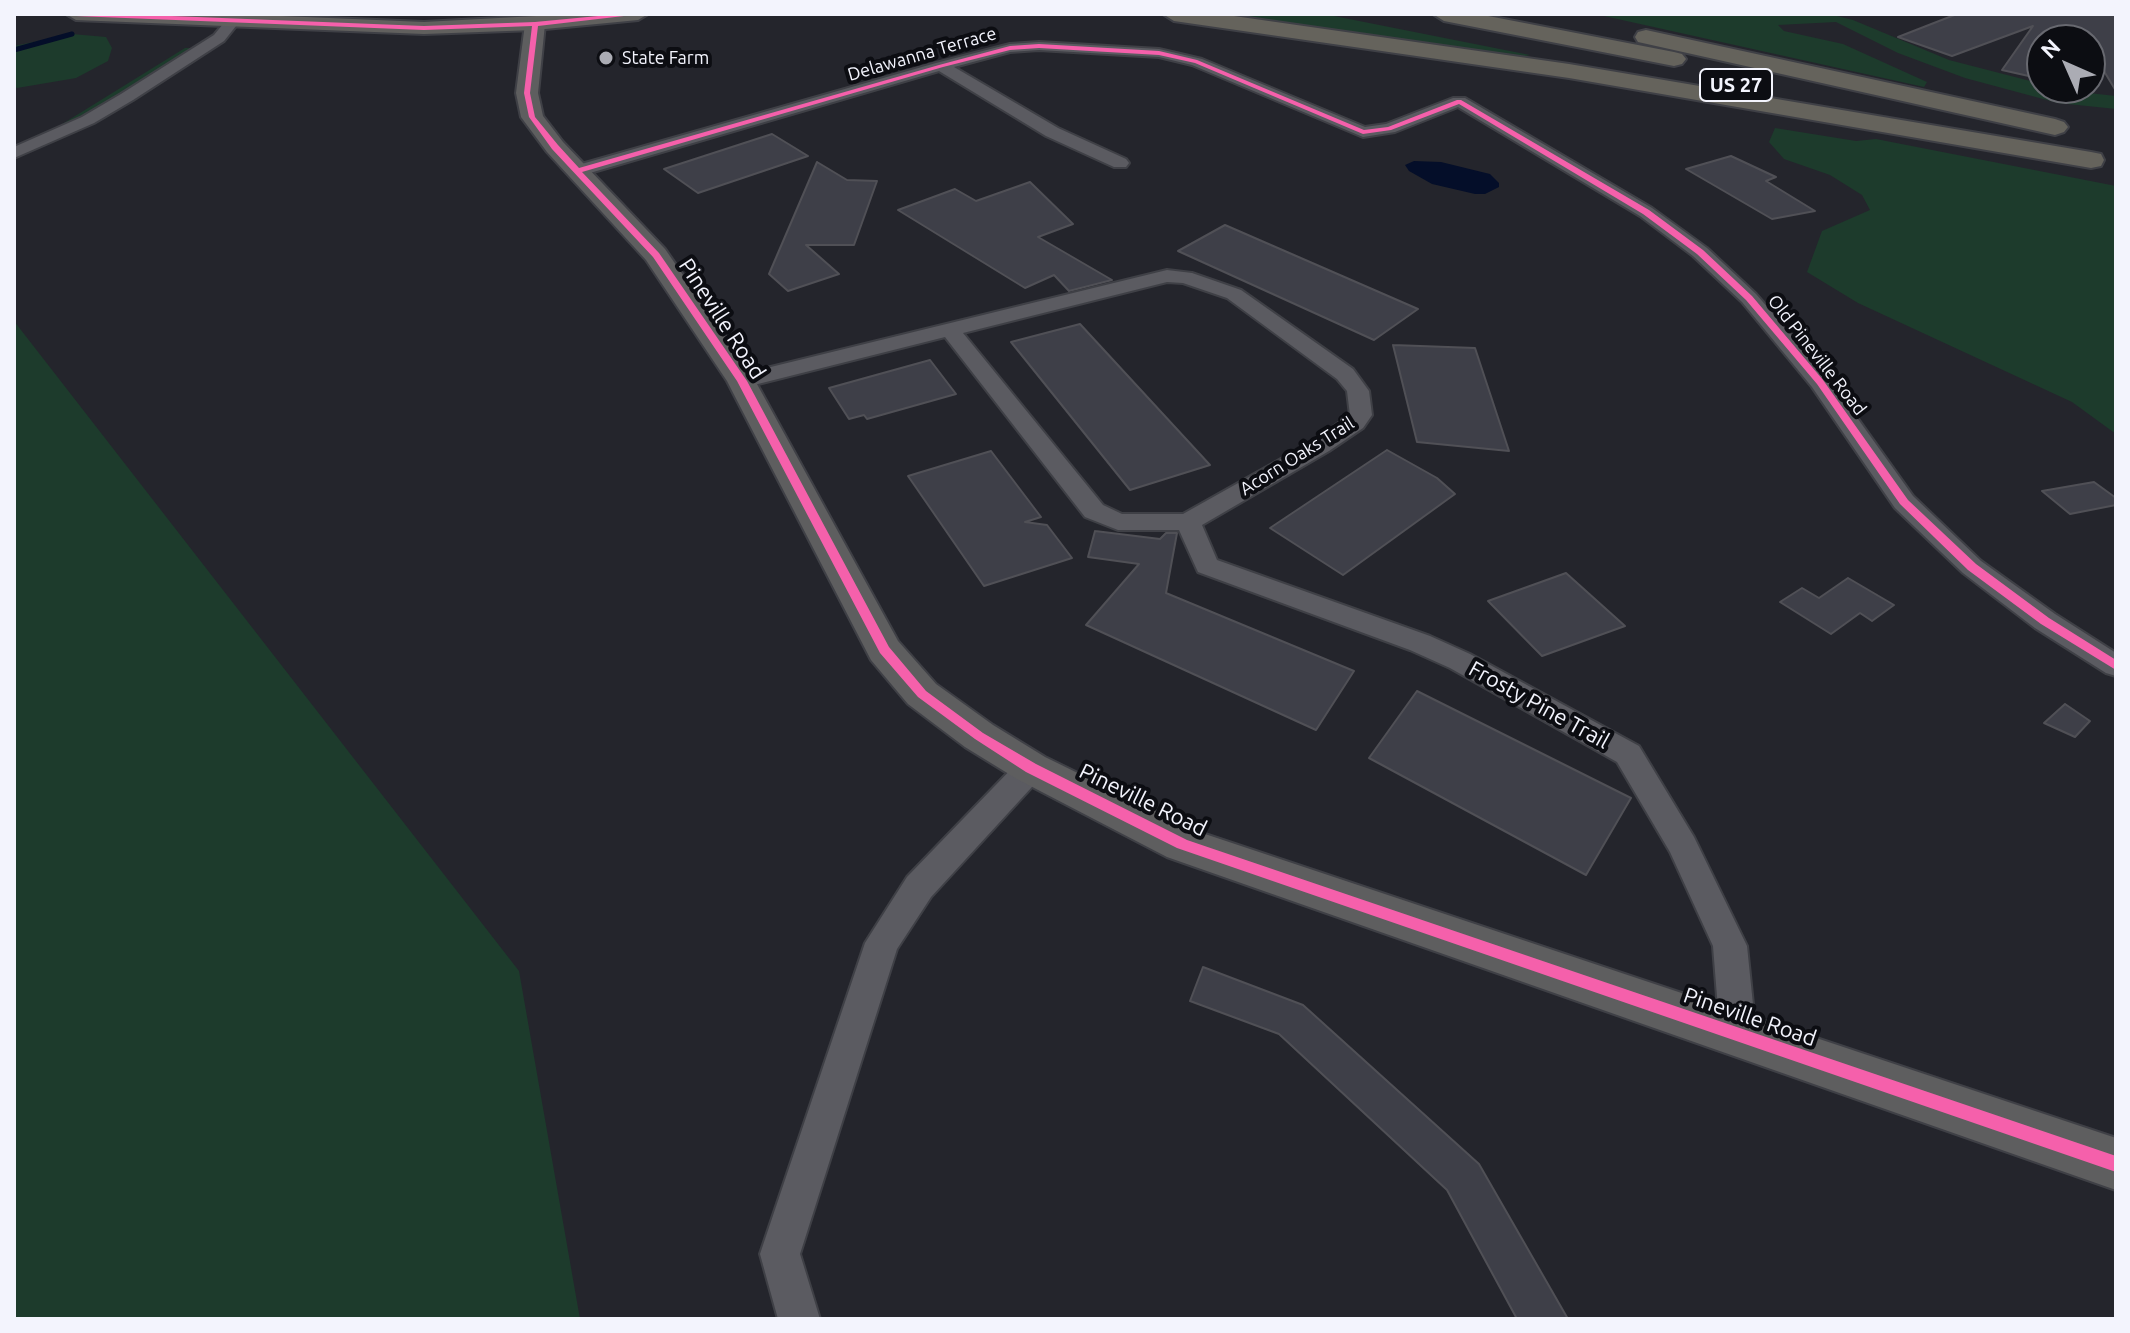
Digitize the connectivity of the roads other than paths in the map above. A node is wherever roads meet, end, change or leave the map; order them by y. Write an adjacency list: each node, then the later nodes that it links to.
1 (76, 14): 6 (main road)
2 (638, 14): 7 (main road)
3 (1175, 14): 14 (highway)
4 (1542, 14): 10 (highway)
5 (1435, 18): 12 (highway, US 27); 14 (highway, US 27)
6 (233, 21): 7 (main road); 11 (street); 13 (street)
7 (535, 24): 16 (main road, Pineville Road)
8 (941, 66): 9 (street, Delawanna Terrace); 15 (street); 16 (street, Delawanna Terrace)
9 (1459, 101): 20 (street, Old Pineville Road)
10 (2074, 131)
11 (14, 144)
12 (2116, 145)
13 (14, 153)
14 (2104, 162)
15 (1120, 163)
16 (577, 171): 18 (main road, Pineville Road)
17 (950, 330): 18 (street, Acorn Oaks Trail); 19 (street, Acorn Oaks Trail); 19 (street, Acorn Oaks Trail)
18 (742, 381): 21 (main road, Pineville Road)
19 (1188, 522): 22 (street, Frosty Pine Trail)
20 (2116, 666)
21 (1031, 768): 22 (main road, Pineville Road); 24 (street)
22 (1738, 1034): 23 (main road, Pineville Road)
23 (2116, 1164)
24 (799, 1319)

